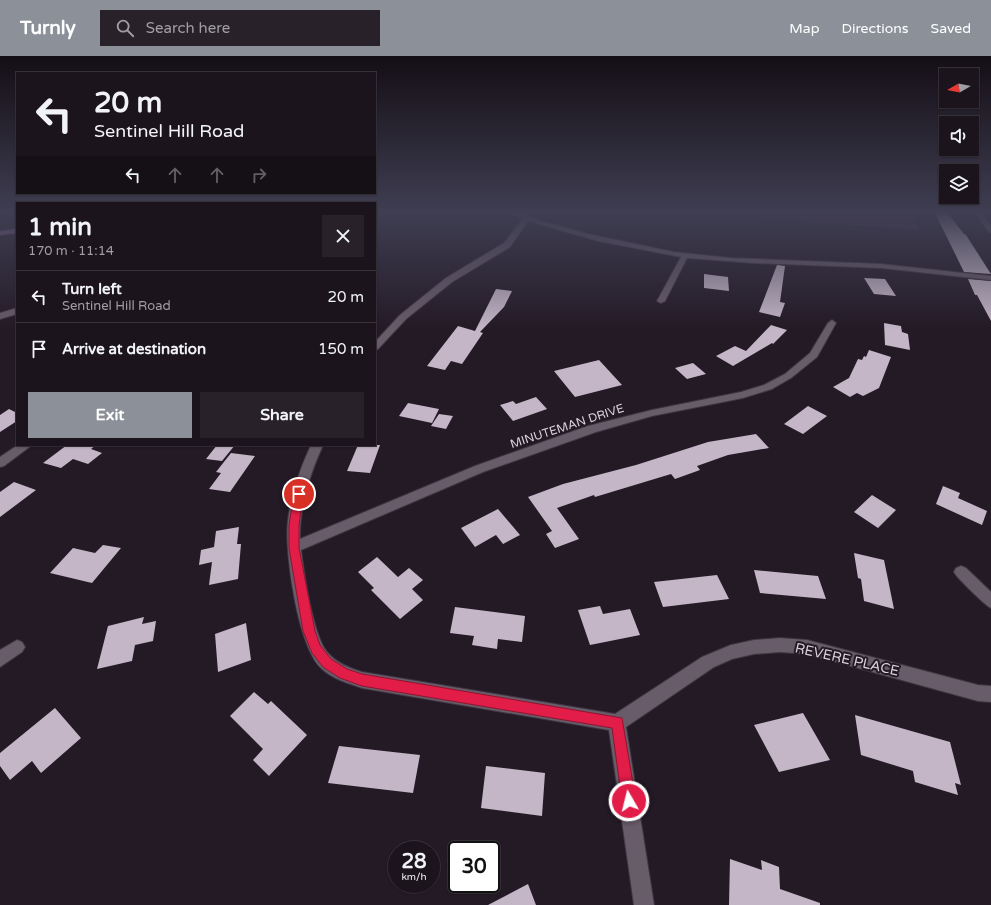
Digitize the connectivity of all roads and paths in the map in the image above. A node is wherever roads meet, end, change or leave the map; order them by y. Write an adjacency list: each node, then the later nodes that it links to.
1 (498, 251): 9 (street)
2 (658, 251): 3 (street)
3 (685, 256): 4 (street); 5 (street)
4 (991, 278)
5 (661, 301)
6 (16, 311): 7 (street)
7 (0, 316)
8 (832, 323): 13 (street, MINUTEMAN DRIVE)
9 (376, 346)
10 (25, 446): 12 (street)
11 (317, 446): 13 (street)
12 (0, 463)
13 (294, 548): 19 (street)
14 (960, 572): 15 (street)
15 (991, 602)
16 (17, 648): 17 (street)
17 (0, 659)
18 (991, 694): 19 (street, REVERE PLACE)
19 (617, 723): 20 (street)
20 (644, 905)

